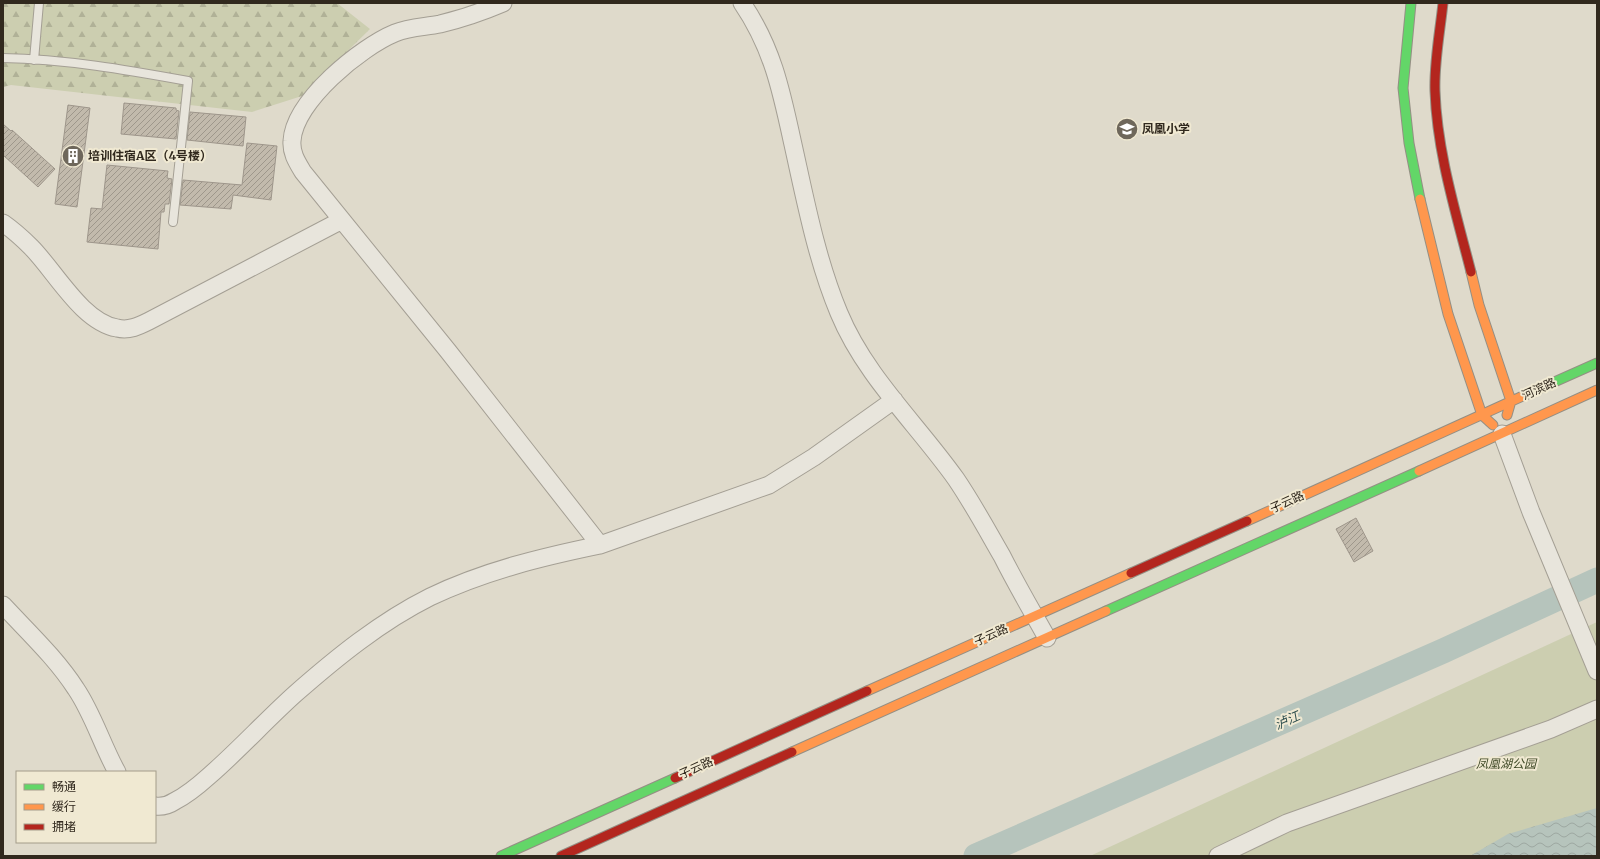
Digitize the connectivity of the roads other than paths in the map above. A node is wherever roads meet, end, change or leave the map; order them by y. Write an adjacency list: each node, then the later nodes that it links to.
1 (39, 3): 7 (lane)
2 (503, 3): 8 (street)
3 (742, 3): 13 (street)
4 (1411, 3): 15 (main road)
5 (1443, 3): 14 (main road)
6 (3, 58): 7 (lane)
7 (34, 60): 10 (lane)
8 (342, 220): 9 (street); 17 (street)
9 (3, 222)
10 (173, 222)
11 (1597, 363): 14 (main road, 河滨路)
12 (1597, 390): 16 (main road, 河滨路)
13 (894, 400): 17 (street); 19 (street)
14 (1511, 401): 15 (main road, 河滨路); 16 (main road)
15 (1482, 415): 16 (main road); 19 (main road, 子云路)
16 (1502, 434): 20 (main road, 子云路); 21 (street)
17 (600, 545): 24 (street)
18 (3, 605): 23 (street)
19 (1034, 616): 20 (street); 25 (main road, 子云路)
20 (1046, 638): 26 (main road, 子云路)
21 (1597, 671)
22 (1597, 709): 27 (street)
23 (116, 771)
24 (156, 806)
25 (501, 856)
26 (561, 856)
27 (1218, 856)

